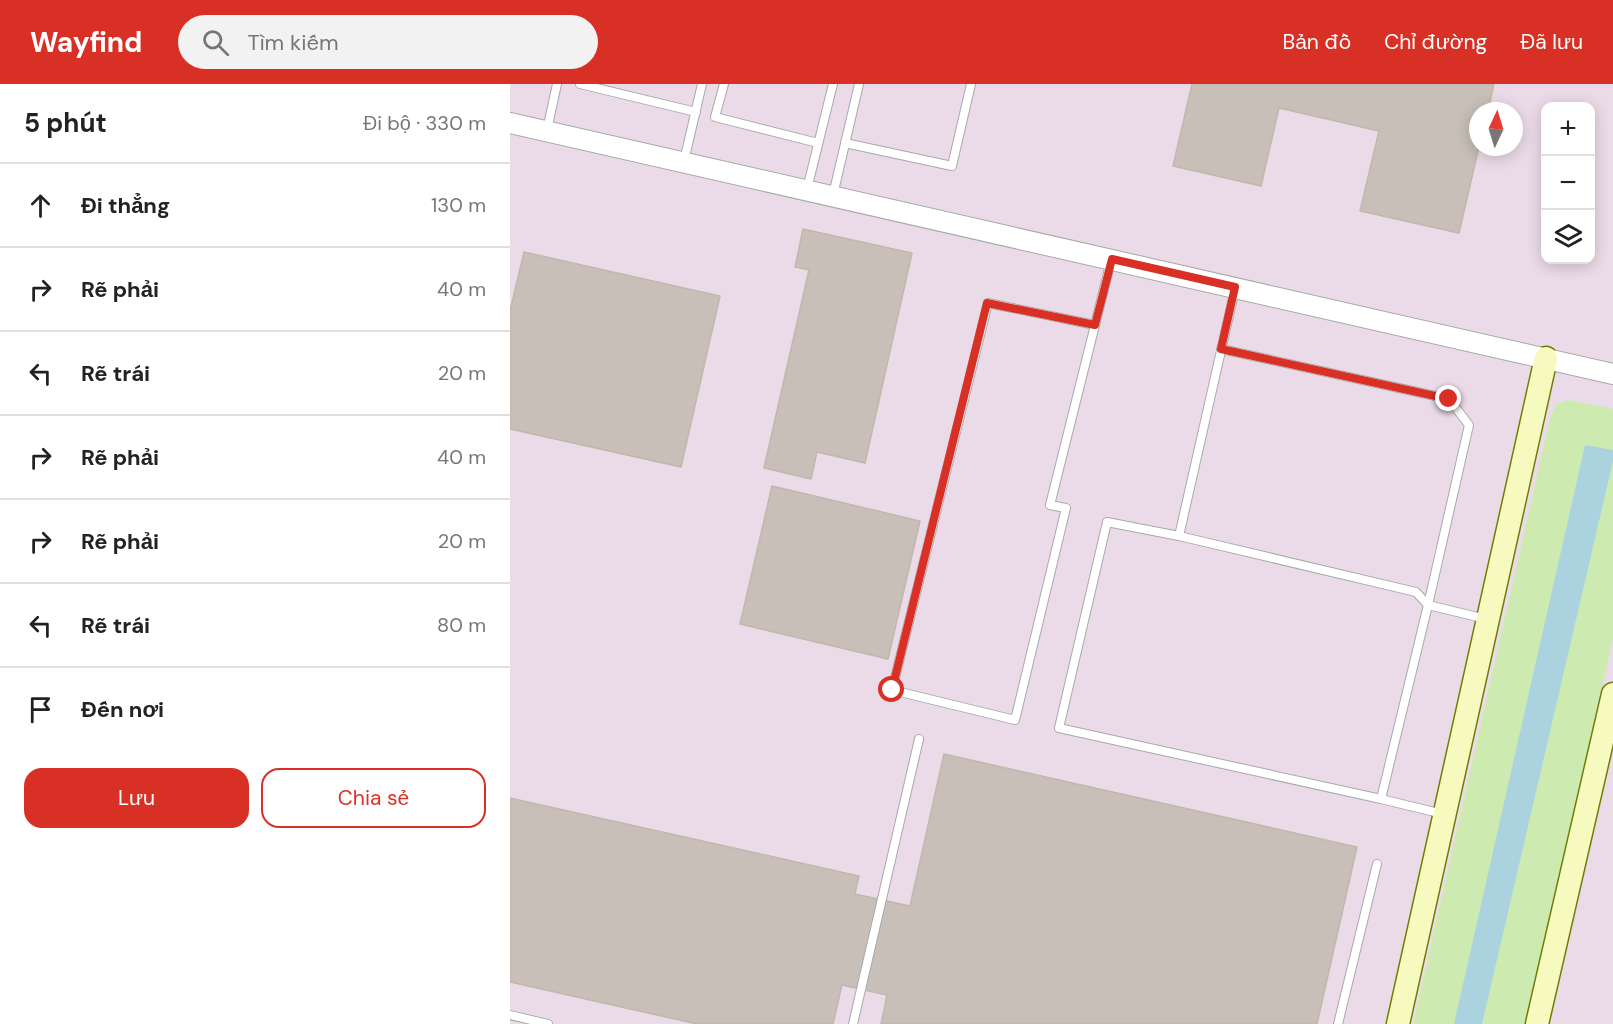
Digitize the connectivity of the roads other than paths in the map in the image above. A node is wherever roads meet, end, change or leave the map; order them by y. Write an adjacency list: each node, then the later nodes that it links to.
1 (557, 84): 10 (lane)
2 (580, 84): 8 (lane)
3 (702, 84): 8 (lane)
4 (724, 84): 11 (lane)
5 (832, 84): 11 (lane)
6 (859, 84): 12 (lane)
7 (971, 84): 12 (lane)
8 (696, 112): 13 (lane)
9 (510, 123): 10 (street)
10 (547, 131): 13 (street)
11 (818, 142): 14 (lane)
12 (845, 143): 15 (lane)
13 (684, 162): 14 (street)
14 (807, 190): 15 (street)
15 (833, 196): 16 (street)
16 (1112, 259): 17 (street); 18 (lane)
17 (1235, 287): 19 (lane); 20 (street)
18 (1095, 325): 18 (lane)
19 (1221, 349): 22 (lane); 23 (lane)
20 (1546, 358): 21 (street); 24 (main road)
21 (1613, 374)
22 (1179, 536): 23 (lane); 27 (lane)
23 (1428, 605): 24 (lane); 27 (lane)
24 (1488, 619): 28 (main road)
25 (1613, 694): 35 (main road)
26 (919, 739): 32 (lane)
27 (1381, 799): 28 (lane)
28 (1445, 815): 34 (main road)
29 (1377, 864): 33 (lane)
30 (510, 1015): 31 (lane)
31 (548, 1024)
32 (853, 1024)
33 (1338, 1024)
34 (1398, 1024)
35 (1537, 1024)

